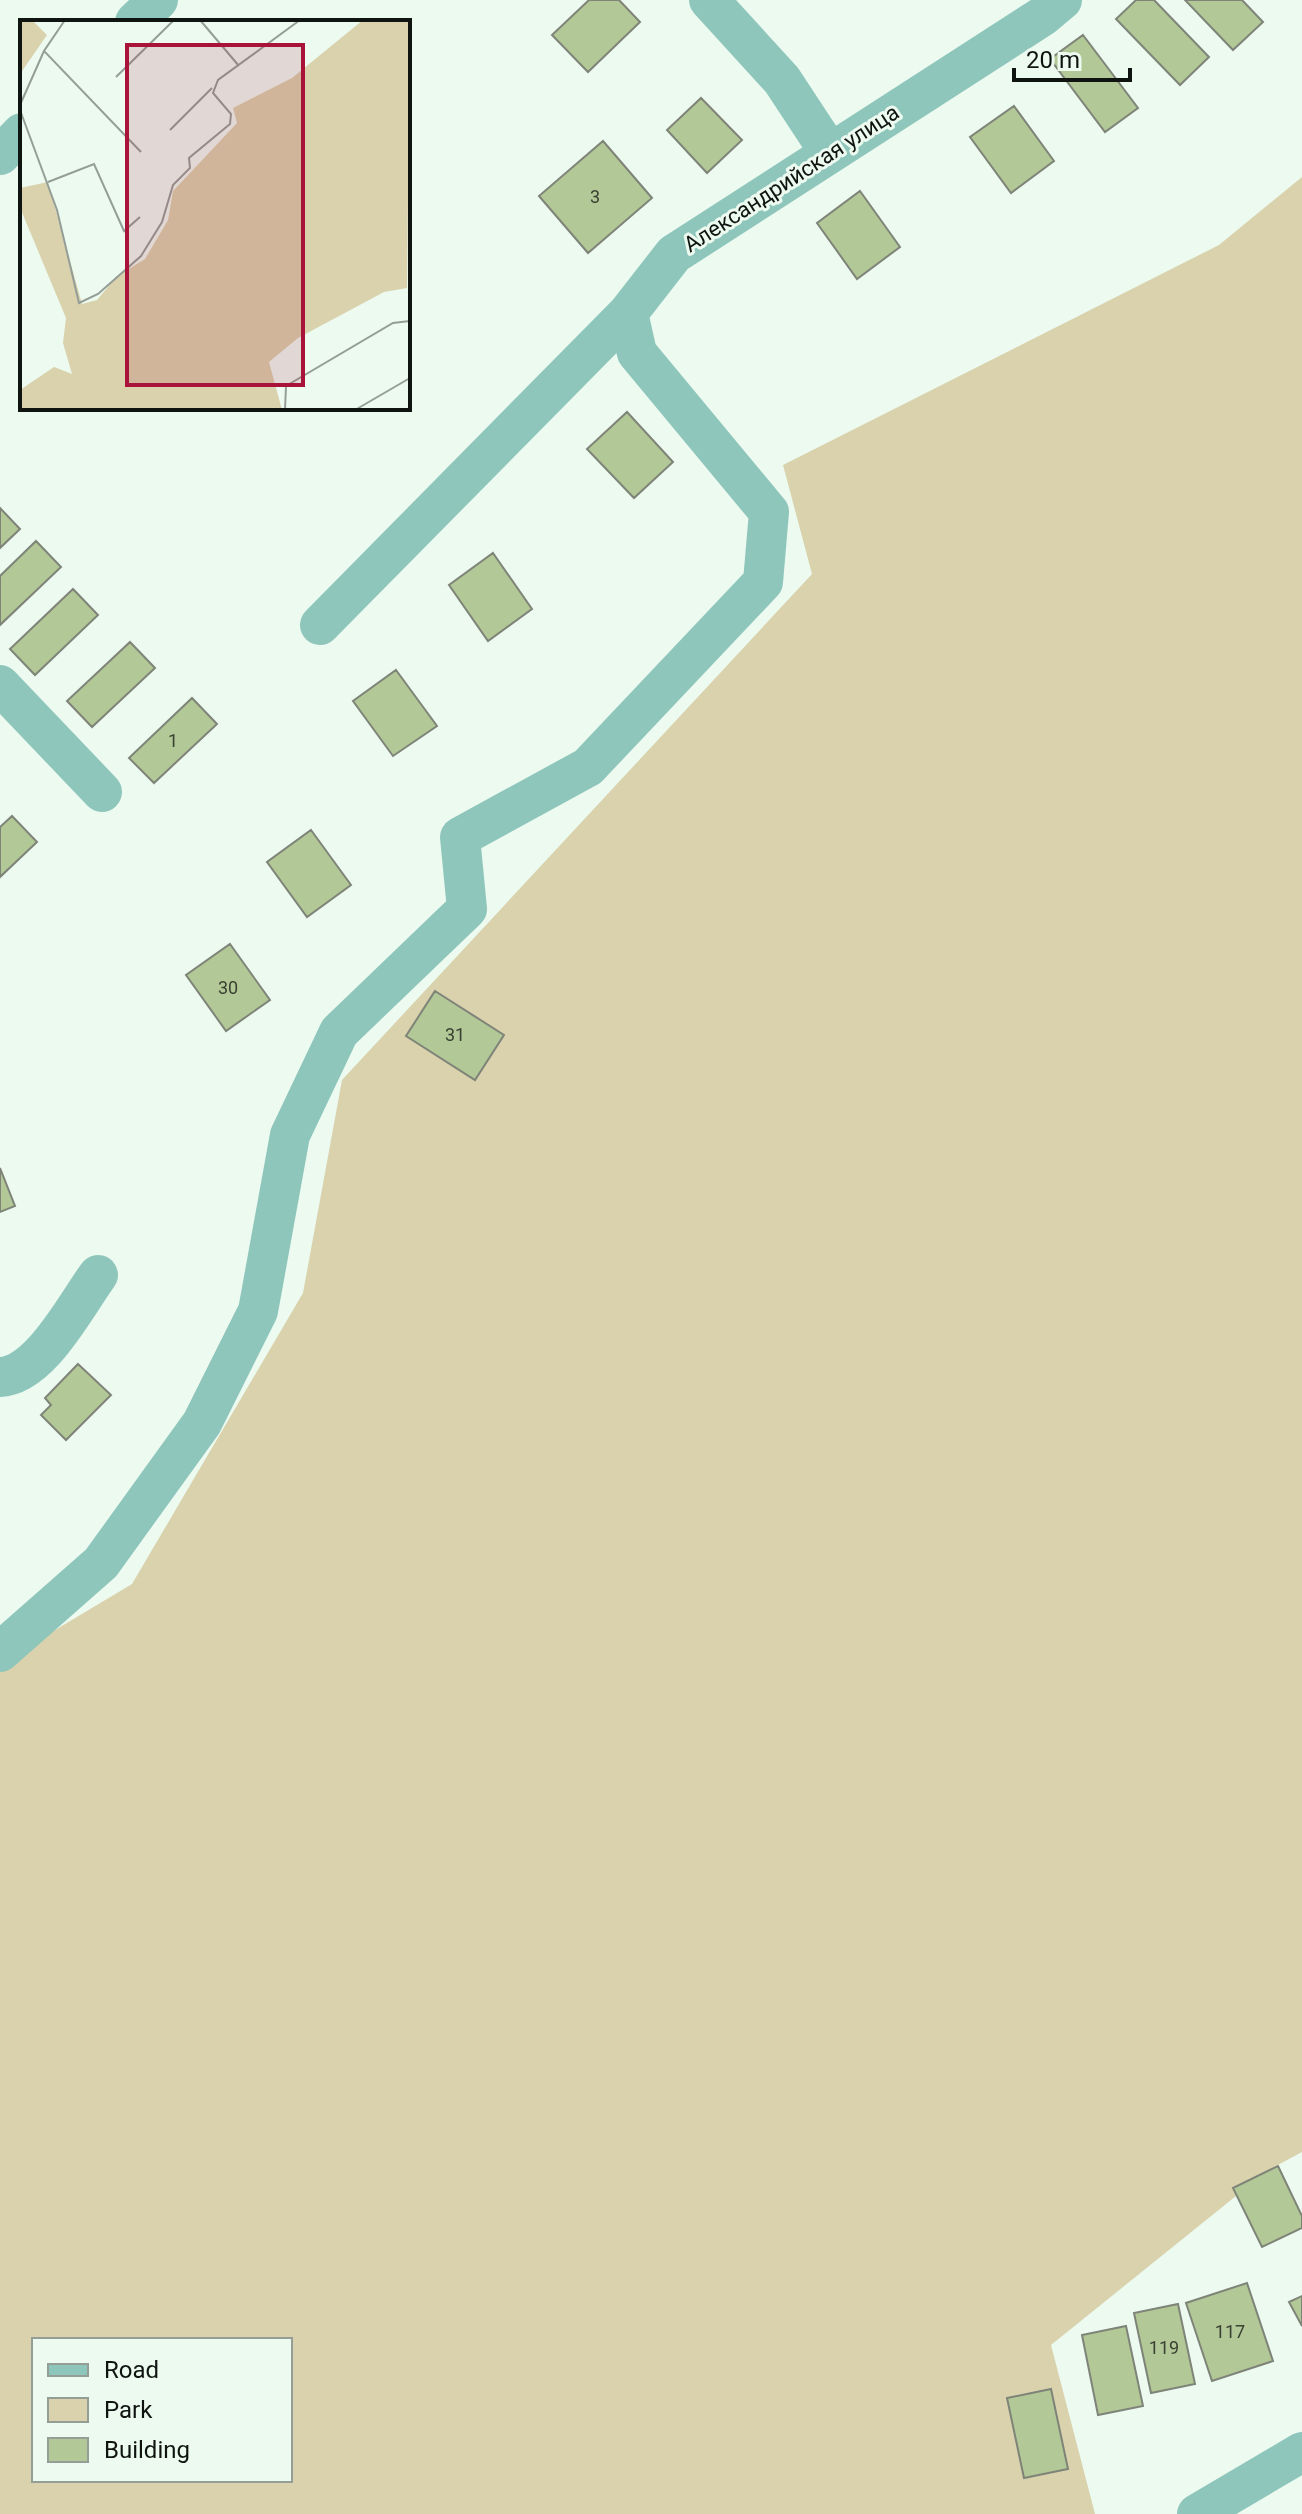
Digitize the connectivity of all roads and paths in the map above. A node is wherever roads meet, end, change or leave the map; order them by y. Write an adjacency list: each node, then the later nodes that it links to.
1 (158, 0): 4 (street)
2 (709, 0): 6 (street)
3 (1062, 0): 6 (street, Александрийская улица)
4 (137, 20)
5 (20, 135): 7 (street)
6 (830, 153): 8 (street, Александрийская улица)
7 (0, 155)
8 (628, 313): 9 (street, Александрийская улица); 14 (street)
9 (320, 625)
10 (0, 685): 11 (street)
11 (102, 792)
12 (98, 1275): 13 (street)
13 (0, 1377)
14 (0, 1652)
15 (1302, 2452): 16 (street)
16 (1197, 2514)

